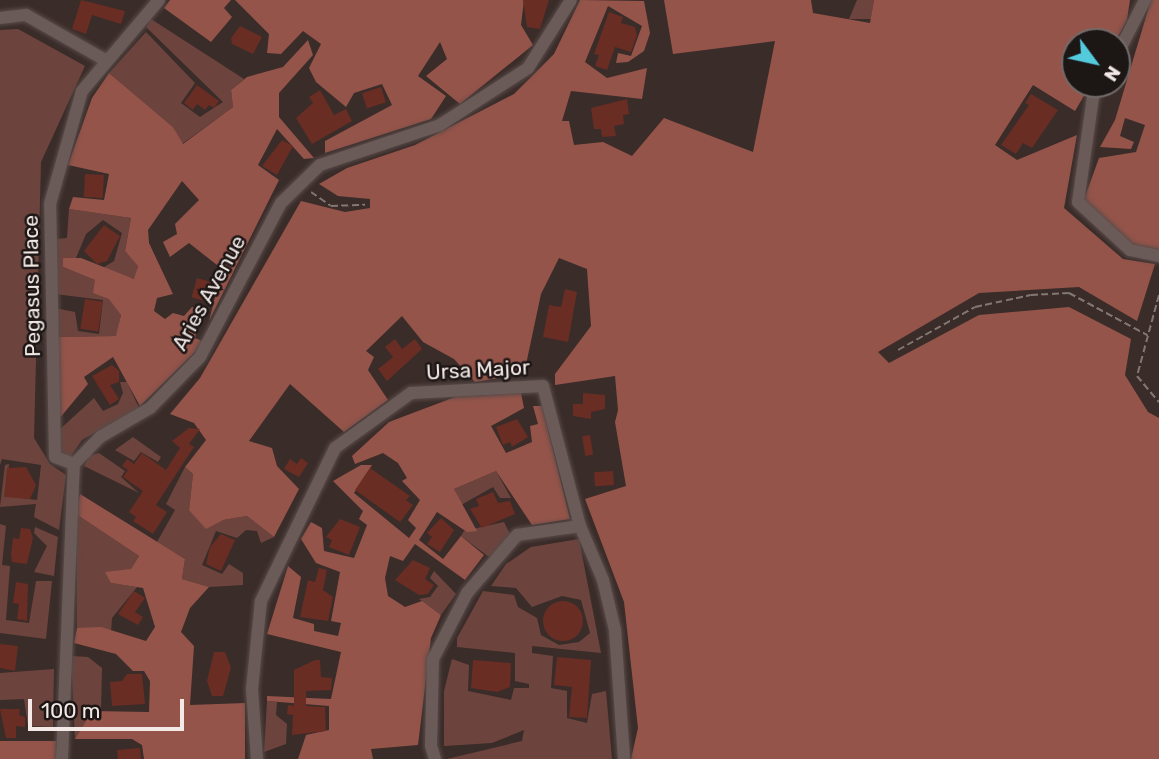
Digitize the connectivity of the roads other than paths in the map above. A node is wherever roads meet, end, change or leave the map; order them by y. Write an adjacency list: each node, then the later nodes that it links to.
1 (159, 0): 6 (street, Pegasus Place)
2 (571, 0): 9 (street, Aries Avenue)
3 (1145, 0): 5 (street)
4 (0, 18): 6 (street)
5 (1131, 28)
6 (107, 61): 9 (street, Pegasus Place)
7 (1093, 98): 8 (street)
8 (1159, 256)
9 (74, 464): 11 (street)
10 (580, 526): 12 (street, Ursa Major); 13 (street); 14 (street, Ursa Major)
11 (62, 759)
12 (257, 759)
13 (435, 759)
14 (624, 759)

